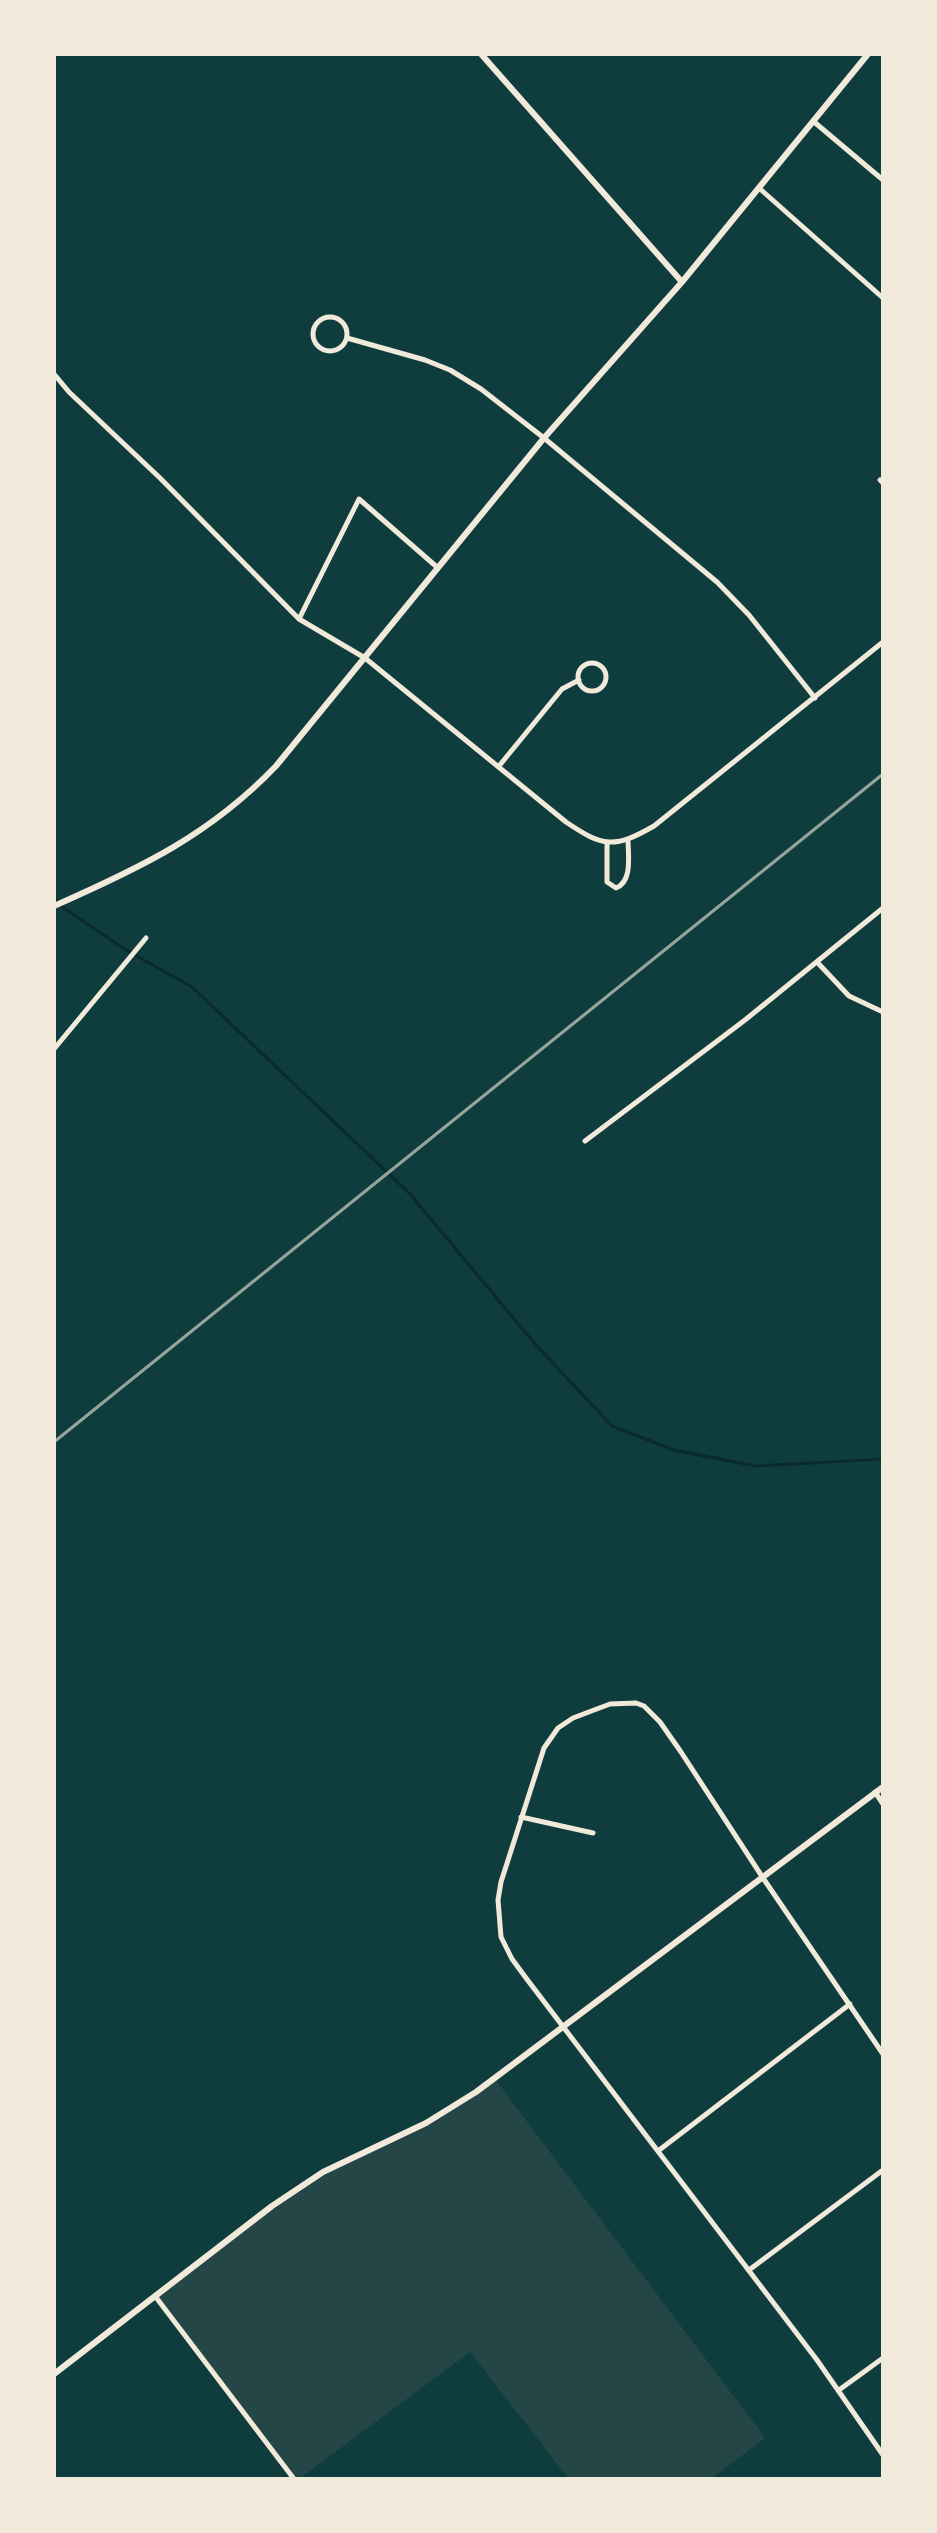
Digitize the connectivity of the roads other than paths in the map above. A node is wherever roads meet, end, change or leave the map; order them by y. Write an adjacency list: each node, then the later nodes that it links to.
1 (481, 54): 6 (street)
2 (868, 54): 3 (street)
3 (813, 121): 4 (street); 5 (street)
4 (883, 180)
5 (759, 188): 6 (street); 7 (street)
6 (682, 282): 10 (street)
7 (883, 298)
8 (347, 338): 8 (street); 10 (street)
9 (54, 374): 12 (street)
10 (544, 438): 11 (street); 16 (street)
11 (438, 568): 12 (street); 14 (street)
12 (299, 619): 14 (street)
13 (883, 642): 16 (street)
14 (365, 658): 17 (street); 20 (street)
15 (579, 680): 15 (street); 17 (street)
16 (815, 698): 18 (street)
17 (499, 766): 19 (street)
18 (628, 839): 19 (street); 19 (street)
19 (607, 843)
20 (54, 906)
21 (883, 908): 23 (street)
22 (146, 938): 25 (street)
23 (817, 962): 24 (street); 26 (street)
24 (883, 1012)
25 (54, 1049)
26 (585, 1141)
27 (883, 1787): 28 (street)
28 (875, 1792): 29 (street); 32 (street)
29 (883, 1804)
30 (521, 1817): 31 (street); 32 (street); 34 (street)
31 (593, 1833)
32 (763, 1878): 33 (street); 34 (street)
33 (850, 2004): 35 (street); 36 (street)
34 (564, 2028): 36 (street); 39 (street)
35 (883, 2054)
36 (658, 2151): 38 (street)
37 (883, 2170): 38 (street)
38 (749, 2270): 42 (street)
39 (155, 2296): 41 (street); 44 (street)
40 (883, 2358): 42 (street)
41 (54, 2374)
42 (839, 2390): 43 (street)
43 (883, 2455)
44 (294, 2479)

